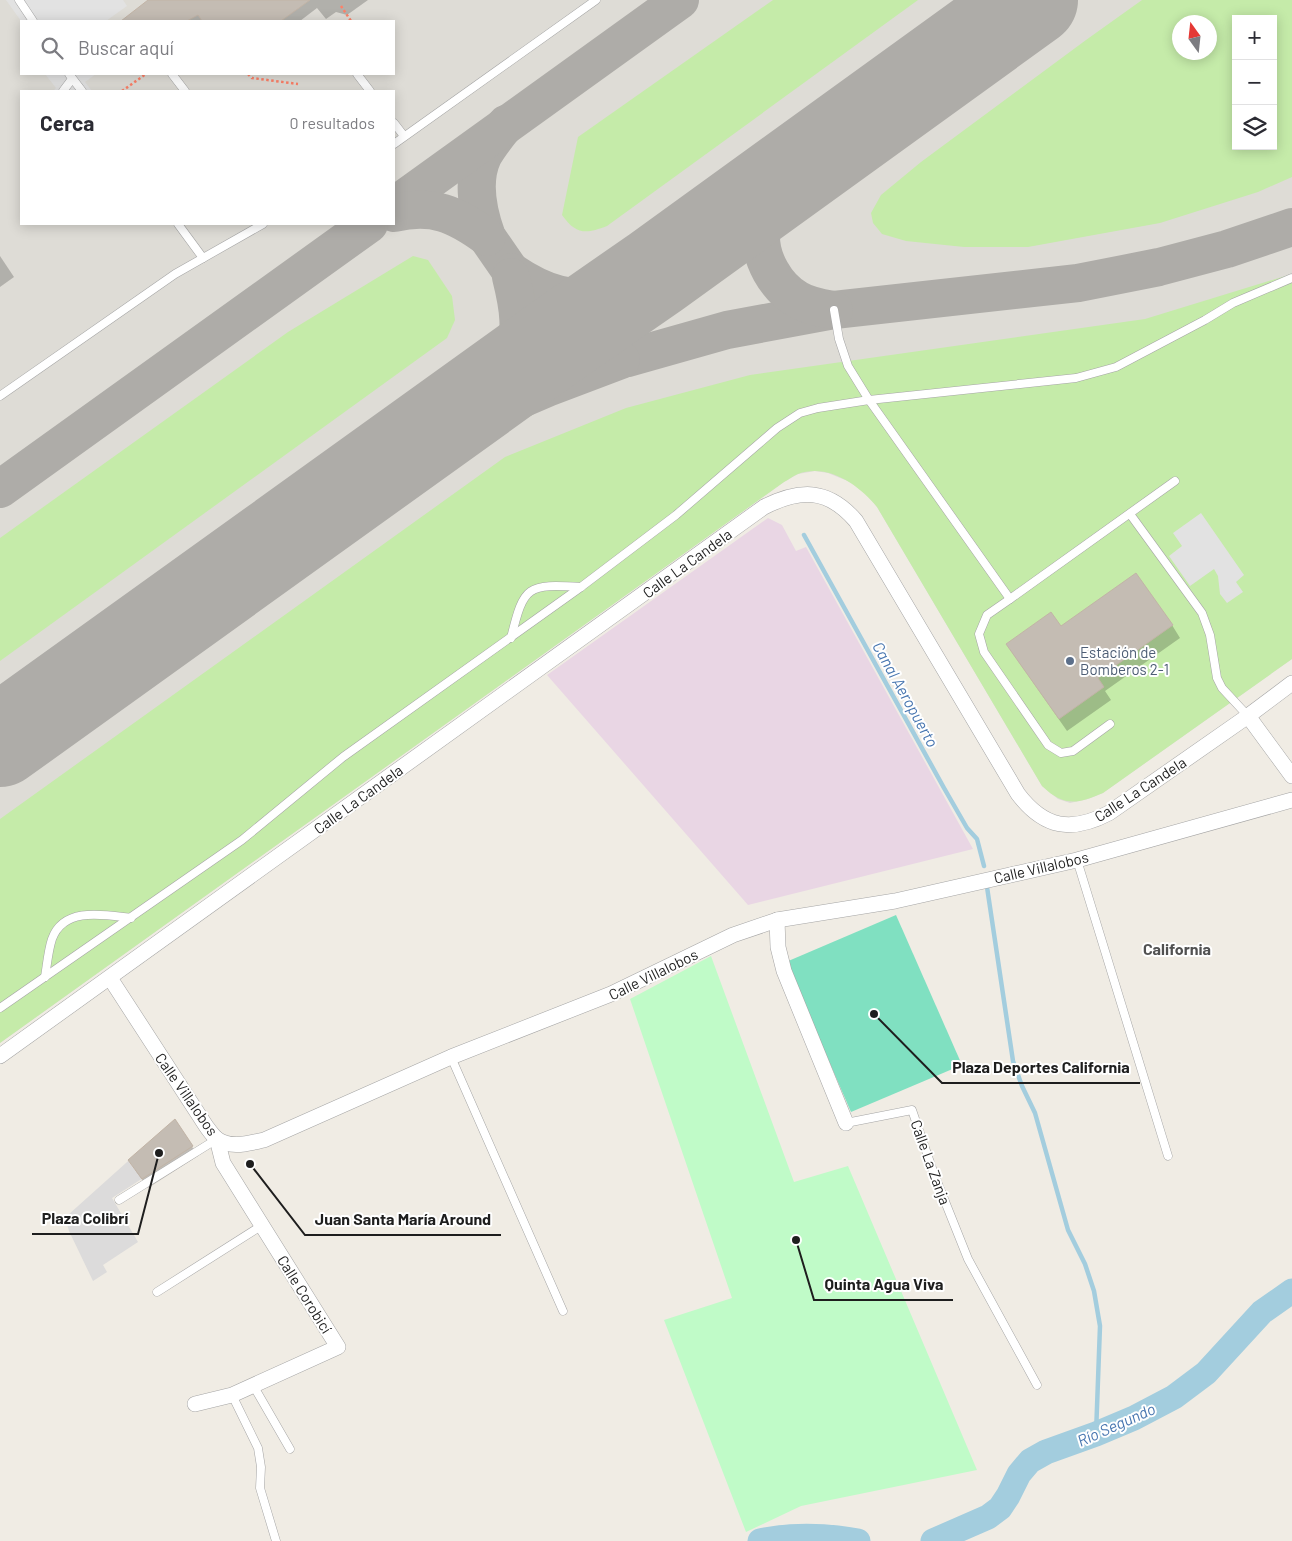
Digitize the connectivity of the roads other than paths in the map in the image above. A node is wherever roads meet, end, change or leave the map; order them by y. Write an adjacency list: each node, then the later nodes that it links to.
1 (19, 0): 3 (lane)
2 (596, 0): 12 (lane)
3 (32, 20)
4 (173, 75): 9 (lane)
5 (358, 75): 10 (lane)
6 (71, 76): 7 (lane); 8 (lane)
7 (64, 90)
8 (81, 90)
9 (184, 90)
10 (369, 90)
11 (395, 124): 12 (lane)
12 (404, 136): 13 (lane)
13 (395, 143)
14 (179, 225): 16 (lane)
15 (261, 225): 16 (lane)
16 (203, 258): 19 (lane)
17 (1292, 278): 20 (lane)
18 (834, 310): 20 (lane)
19 (0, 396)
20 (869, 400): 23 (lane); 24 (lane)
21 (1175, 481): 22 (lane)
22 (1130, 514): 24 (lane); 27 (lane)
23 (581, 587): 25 (lane); 25 (lane)
24 (1010, 599): 28 (lane)
25 (511, 638): 32 (lane)
26 (1292, 683): 27 (street, Calle La Candela)
27 (1248, 716): 29 (street); 35 (street, Calle La Candela)
28 (1110, 724)
29 (1292, 776)
30 (1292, 800): 31 (street, Calle Villalobos)
31 (1077, 860): 33 (street, Calle Villalobos); 41 (lane)
32 (132, 918): 34 (lane); 34 (lane)
33 (777, 920): 38 (street, Calle Villalobos); 39 (street, Calle La Zanja)
34 (45, 978): 36 (lane)
35 (110, 978): 37 (street, Calle La Candela); 40 (street, Calle Villalobos)
36 (0, 1008)
37 (0, 1056)
38 (451, 1057): 40 (street, Calle Villalobos); 45 (lane)
39 (846, 1122): 47 (lane, Calle La Zanja)
40 (217, 1139): 42 (lane); 43 (street, Calle Corobicí)
41 (1168, 1156)
42 (120, 1200)
43 (261, 1226): 44 (lane); 46 (street, Calle Corobicí)
44 (157, 1292)
45 (563, 1311)
46 (253, 1385): 48 (street, Calle Corobicí); 50 (lane)
47 (1037, 1385)
48 (232, 1395): 49 (street, Calle Corobicí); 51 (lane)
49 (195, 1404)
50 (290, 1449)
51 (276, 1541)

